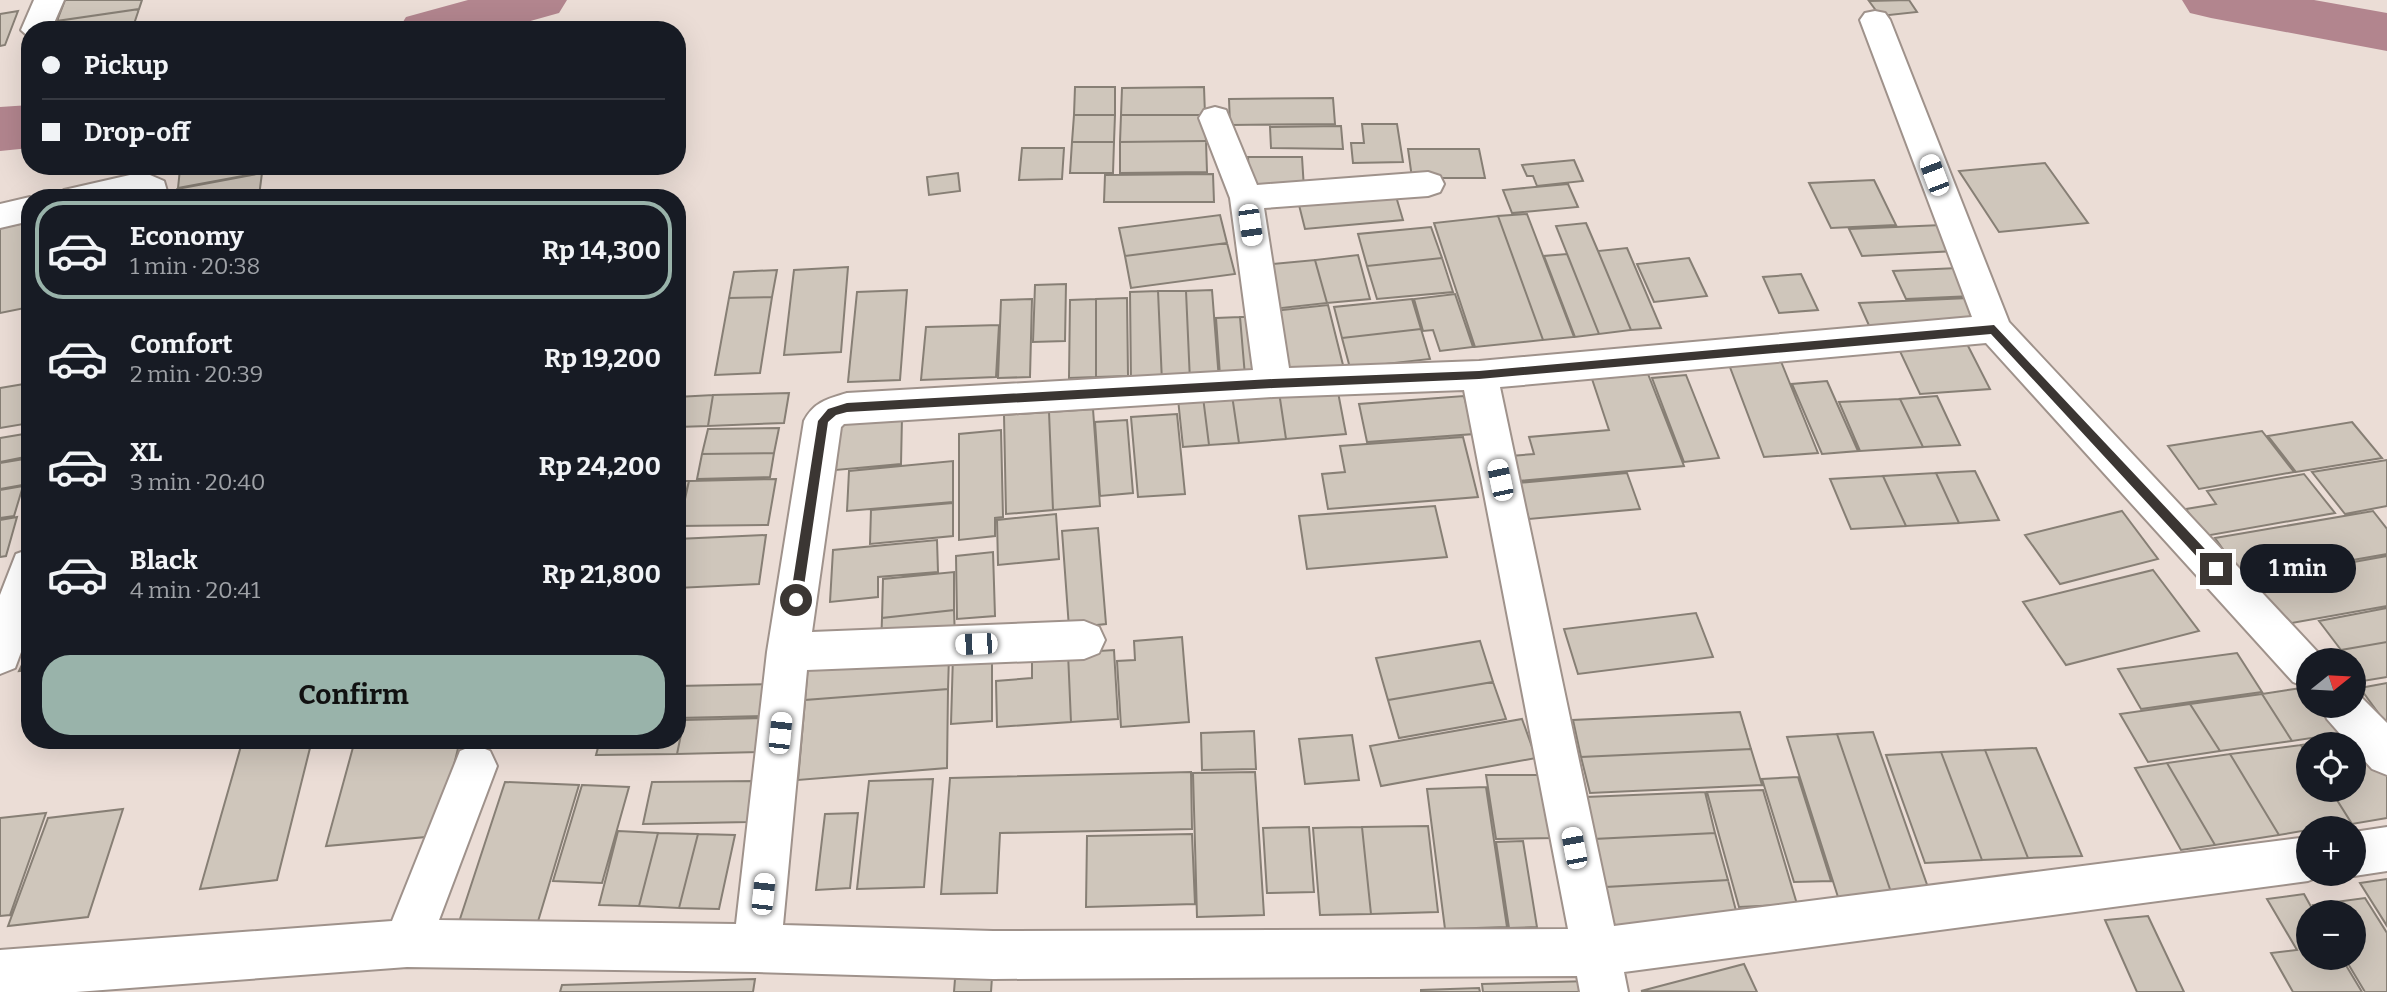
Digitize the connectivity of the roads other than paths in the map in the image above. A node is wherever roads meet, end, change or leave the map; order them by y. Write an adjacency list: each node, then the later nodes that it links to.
1 (49, 0): 3 (street)
2 (1875, 20): 11 (street)
3 (40, 21)
4 (1215, 118): 8 (street)
5 (1428, 184): 8 (street)
6 (119, 189): 7 (street)
7 (152, 189)
8 (1246, 198): 13 (street)
9 (21, 211): 10 (street)
10 (0, 216)
11 (1994, 329): 12 (street); 18 (street)
12 (1479, 375): 13 (street); 27 (street)
13 (1273, 383): 16 (street)
14 (21, 592): 17 (street)
15 (1084, 640): 16 (street)
16 (788, 652): 26 (street)
17 (0, 654)
18 (2296, 656)
19 (2354, 718): 20 (street)
20 (2387, 754)
21 (475, 766): 25 (street)
22 (2387, 849): 23 (street)
23 (2366, 852)
24 (2296, 861): 27 (street)
25 (407, 943): 26 (street); 28 (street)
26 (757, 948): 27 (street)
27 (1600, 972)
28 (0, 974)

